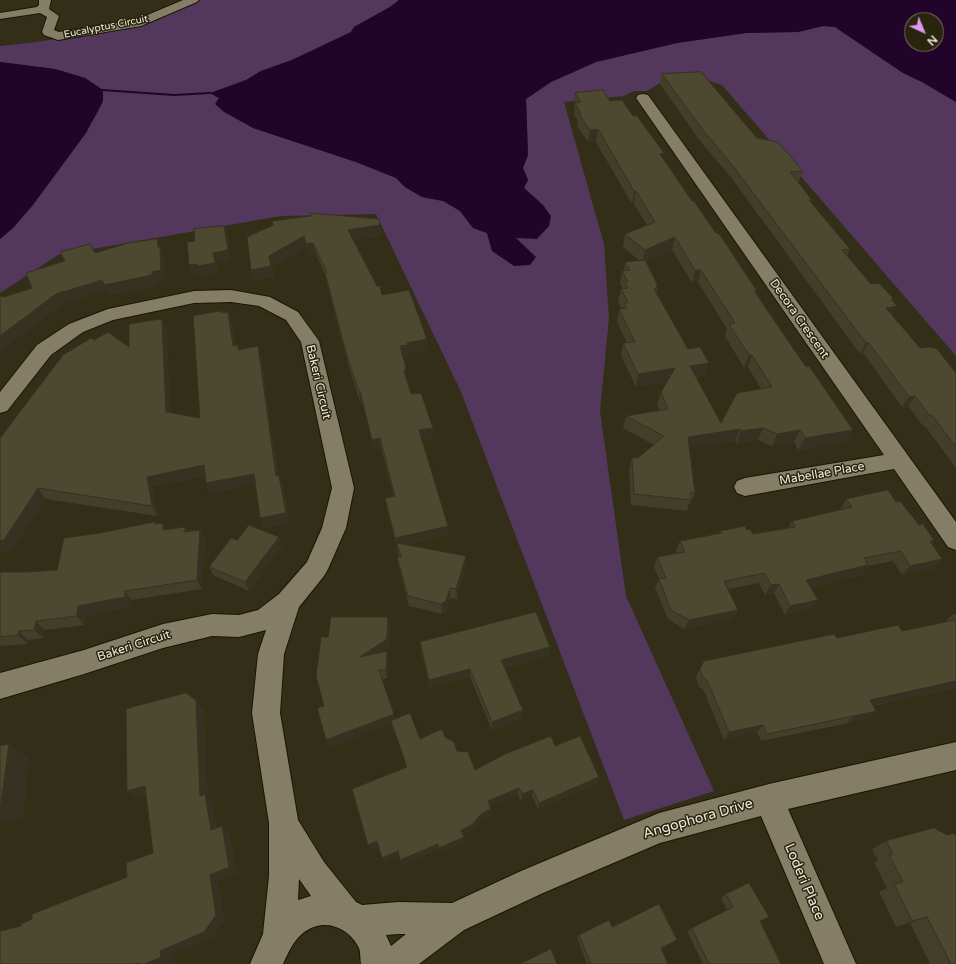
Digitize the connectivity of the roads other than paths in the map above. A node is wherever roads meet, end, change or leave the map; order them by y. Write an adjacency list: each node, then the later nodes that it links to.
1 (193, 0): 2 (street, Eucalyptus Circuit)
2 (42, 5): 3 (street)
3 (0, 16)
4 (643, 98): 6 (street, Decora Crescent)
5 (0, 406): 9 (street, Bakeri Circuit)
6 (900, 460): 7 (street, Mabellae Place); 8 (street, Decora Crescent)
7 (745, 487)
8 (956, 540)
9 (288, 602): 10 (street, Bakeri Circuit); 13 (street, Bakeri Circuit)
10 (0, 686)
11 (956, 756): 12 (street, Angophora Drive)
12 (769, 799): 15 (street, Angophora Drive); 19 (street, Loderi Place)
13 (284, 823): 14 (street, Bakeri Circuit); 16 (street, Bakeri Circuit)
14 (352, 916): 15 (street, Angophora Drive); 16 (street, Angophora Drive); 17 (street, Bakeri Circuit)
15 (453, 919): 18 (street, Angophora Drive)
16 (272, 950)
17 (377, 964)
18 (396, 964)
19 (840, 964)

